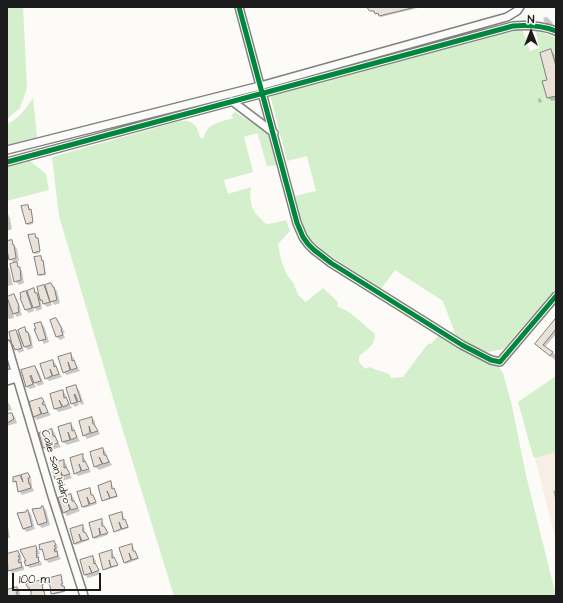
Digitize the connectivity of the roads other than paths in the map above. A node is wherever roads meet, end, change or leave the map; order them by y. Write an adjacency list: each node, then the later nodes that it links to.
1 (239, 7): 4 (street)
2 (520, 7): 4 (street)
3 (556, 31): 4 (street)
4 (261, 90): 5 (street); 6 (street); 7 (street)
5 (232, 101): 6 (street); 8 (street)
6 (274, 133): 9 (street)
7 (7, 150)
8 (7, 162)
9 (556, 296)
10 (7, 344): 12 (street, Calle San Isidro)
11 (7, 374): 12 (street)
12 (16, 375): 13 (street); 14 (street, Calle San Isidro)
13 (7, 381)
14 (84, 596)

